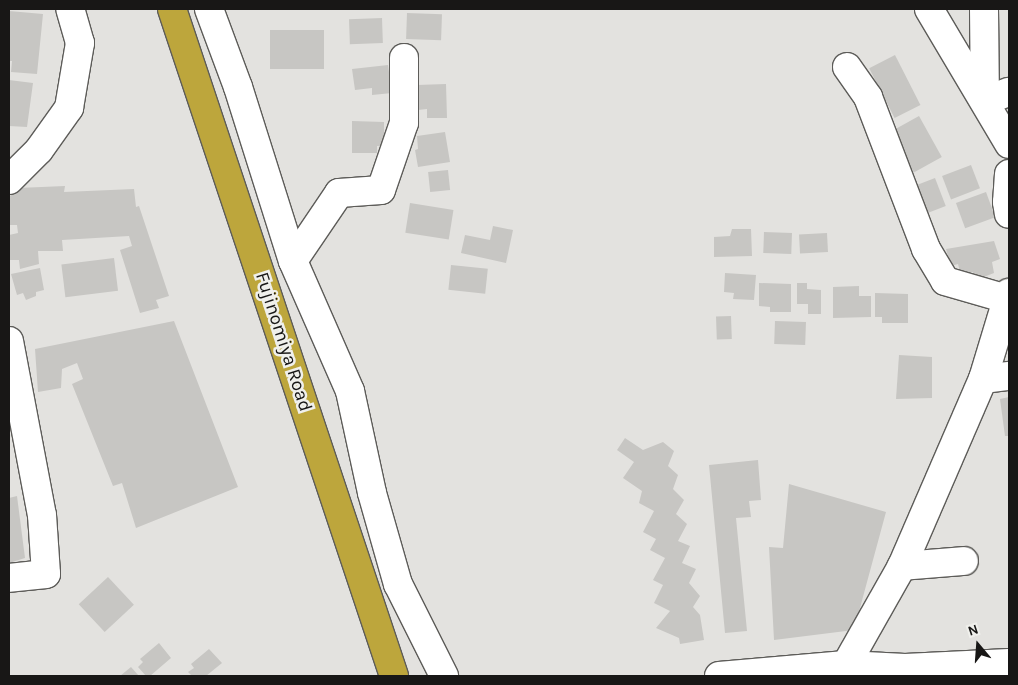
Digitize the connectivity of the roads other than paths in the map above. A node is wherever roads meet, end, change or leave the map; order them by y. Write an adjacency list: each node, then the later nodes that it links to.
1 (70, 9): 11 (street)
2 (172, 9): 23 (highway, Fujinomiya Road)
3 (209, 9): 13 (street)
4 (929, 9): 8 (street)
5 (984, 9): 8 (street)
6 (404, 58): 13 (street)
7 (847, 67): 14 (street)
8 (997, 97): 9 (street)
9 (1009, 144)
10 (1009, 174): 12 (street)
11 (9, 180)
12 (1009, 214)
13 (293, 261): 24 (street)
14 (1008, 296): 16 (street)
15 (9, 341): 19 (street)
16 (996, 377): 18 (street)
17 (964, 562): 18 (street)
18 (902, 566): 21 (street)
19 (9, 578)
20 (1009, 663): 22 (street)
21 (845, 671): 22 (street); 25 (street)
22 (902, 672)
23 (394, 676)
24 (444, 676)
25 (719, 676)

